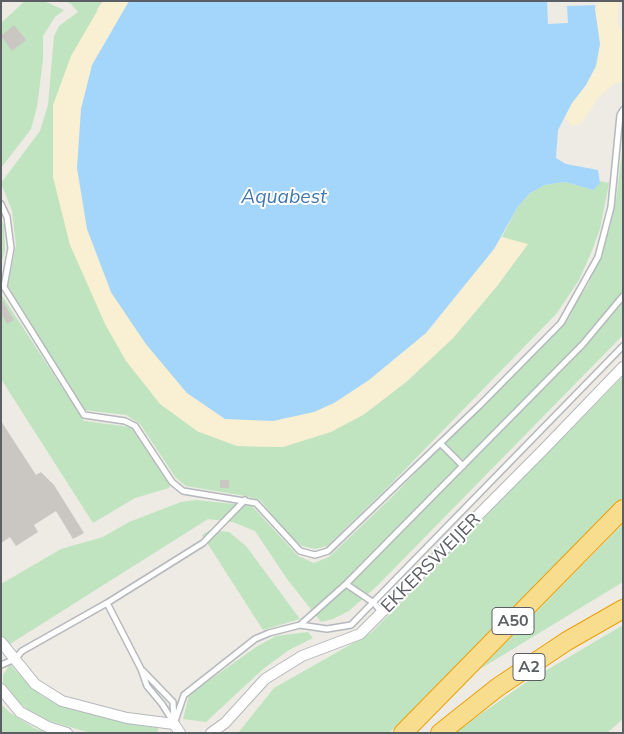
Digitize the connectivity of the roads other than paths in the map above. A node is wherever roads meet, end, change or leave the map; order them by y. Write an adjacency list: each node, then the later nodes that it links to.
1 (623, 110): 2 (lane)
2 (616, 154): 3 (lane); 9 (lane)
3 (623, 154)
4 (1, 204): 5 (lane)
5 (2, 287): 11 (lane)
6 (623, 296): 10 (lane)
7 (623, 346): 15 (lane)
8 (623, 367): 17 (street, EKKERSWEIJER)
9 (440, 443): 10 (lane); 11 (lane)
10 (463, 466): 13 (lane)
11 (245, 500): 14 (lane)
12 (623, 509): 27 (highway, A50)
13 (346, 584): 15 (lane); 18 (lane)
14 (106, 603): 20 (lane); 22 (lane)
15 (374, 603): 17 (lane); 18 (lane)
16 (623, 609): 28 (highway, A2)
17 (382, 613): 25 (street, EKKERSWEIJER)
18 (300, 625): 24 (lane)
19 (1, 642): 20 (street)
20 (15, 658): 21 (lane); 24 (street)
21 (1, 665)
22 (141, 669): 24 (lane); 24 (lane)
23 (1, 689): 26 (street)
24 (177, 728)
25 (214, 731)
26 (67, 733)
27 (403, 733)
28 (440, 733)

